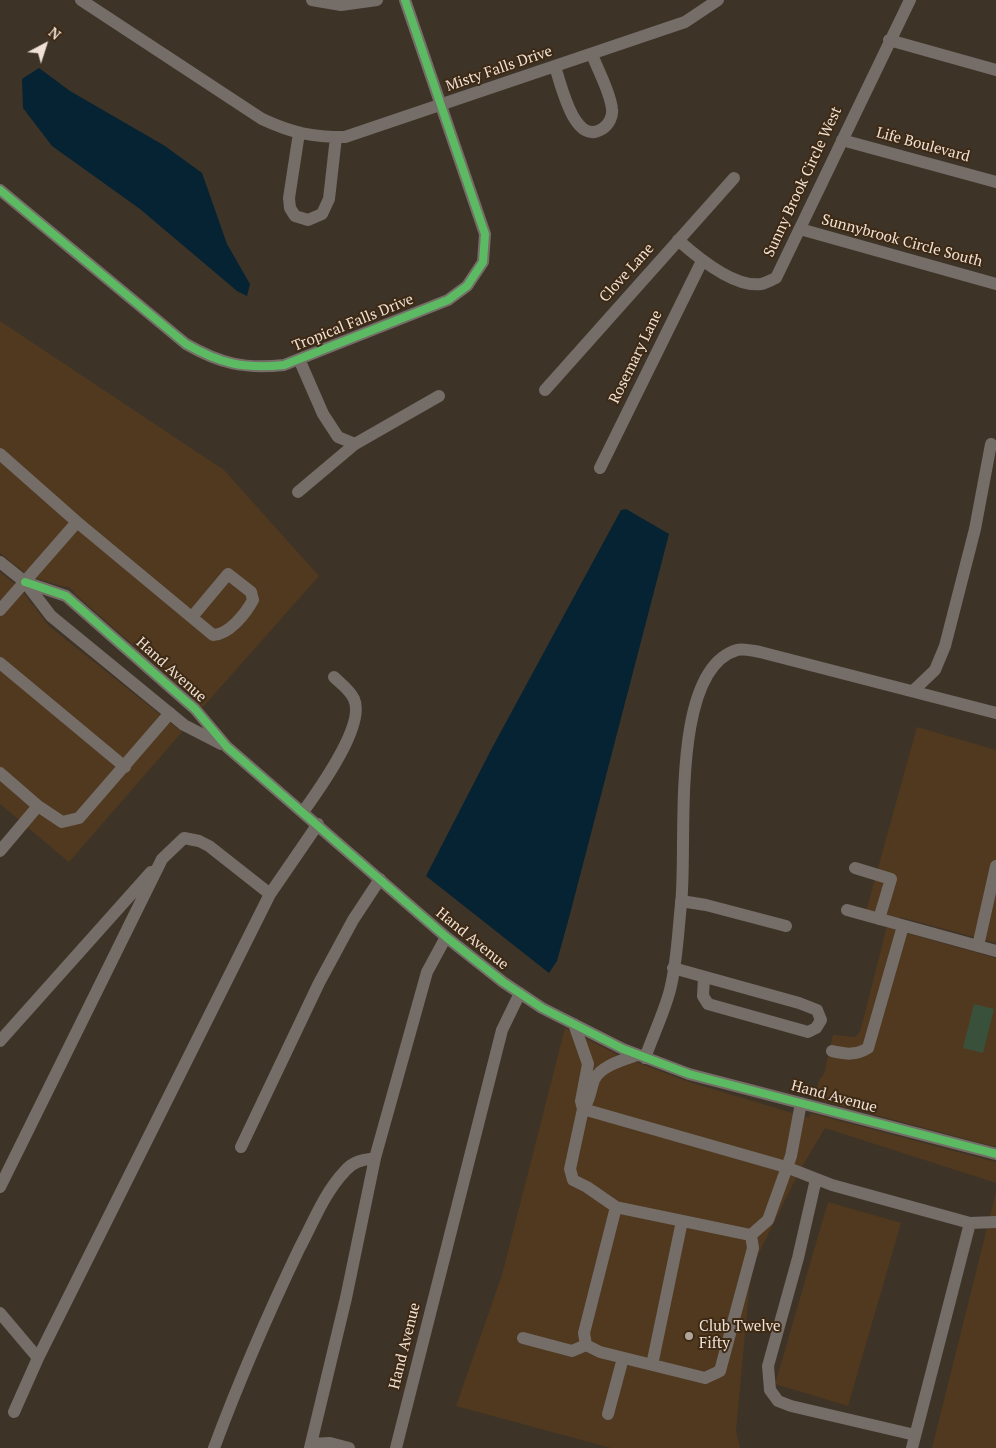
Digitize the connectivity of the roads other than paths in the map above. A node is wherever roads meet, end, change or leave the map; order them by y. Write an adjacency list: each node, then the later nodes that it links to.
1 (81, 0): 12 (street, Misty Falls Drive)
2 (312, 0): 3 (street)
3 (377, 0)
4 (405, 0): 11 (street, Tropical Falls Drive)
5 (718, 0): 8 (street, Misty Falls Drive)
6 (910, 0): 7 (street, Sunny Brook Circle West)
7 (889, 40): 10 (street); 14 (street, Sunny Brook Circle West)
8 (592, 54): 9 (street, Misty Falls Drive); 9 (street)
9 (555, 67): 11 (street, Misty Falls Drive)
10 (996, 70)
11 (442, 106): 13 (street, Misty Falls Drive); 22 (street, Tropical Falls Drive)
12 (299, 133): 13 (street, Misty Falls Drive); 13 (street)
13 (336, 137)
14 (842, 140): 16 (street, Life Boulevard); 18 (street, Sunny Brook Circle West)
15 (734, 178): 19 (street, Clove Lane)
16 (996, 182)
17 (0, 190): 22 (street, Tropical Falls Drive)
18 (800, 229): 20 (street, Sunny Brook Circle West); 21 (street, Sunnybrook Circle South)
19 (678, 240): 20 (street, Sunny Brook Circle West); 23 (street, Clove Lane)
20 (702, 261): 28 (street, Rosemary Lane)
21 (996, 284)
22 (299, 359): 25 (street)
23 (545, 390)
24 (438, 396): 25 (street)
25 (359, 443): 29 (street)
26 (992, 444): 37 (street)
27 (0, 454): 30 (street)
28 (600, 468)
29 (298, 492)
30 (77, 522): 32 (street); 34 (street)
31 (0, 562): 32 (street, Hand Avenue)
32 (25, 582): 33 (street); 38 (street, Hand Avenue); 40 (street, Hand Avenue)
33 (0, 610)
34 (192, 617): 34 (street)
35 (0, 663): 41 (street)
36 (334, 676): 44 (street)
37 (913, 691): 39 (street); 52 (street)
38 (170, 713): 40 (street, Hand Avenue); 41 (street)
39 (996, 713)
40 (227, 747): 44 (street, Hand Avenue)
41 (125, 767): 43 (street)
42 (0, 773): 43 (street)
43 (38, 806): 46 (street)
44 (304, 812): 45 (street, Hand Avenue)
45 (318, 824): 50 (street, Hand Avenue); 51 (street)
46 (0, 851)
47 (162, 859): 51 (street); 64 (street); 74 (street)
48 (996, 866): 58 (street)
49 (855, 868): 54 (street)
50 (380, 878): 57 (street, Hand Avenue); 69 (street)
51 (270, 894): 83 (street)
52 (682, 901): 55 (street); 60 (street)
53 (847, 910): 54 (street)
54 (879, 919): 56 (street)
55 (786, 926)
56 (903, 926): 58 (street); 65 (street)
57 (446, 937): 62 (street, Hand Avenue); 71 (street)
58 (978, 946): 59 (street)
59 (996, 951)
60 (673, 968): 61 (street); 66 (street)
61 (704, 977): 61 (street)
62 (520, 993): 63 (street, Hand Avenue); 92 (street, Hand Avenue)
63 (574, 1024): 66 (street, Hand Avenue); 68 (street)
64 (0, 1041)
65 (832, 1051)
66 (641, 1056): 67 (street, Hand Avenue); 68 (street)
67 (801, 1103): 70 (street, Hand Avenue); 72 (street)
68 (583, 1109): 72 (street); 75 (street)
69 (241, 1146)
70 (996, 1154)
71 (375, 1158): 89 (street); 90 (street)
72 (786, 1167): 73 (street); 79 (street)
73 (816, 1179): 77 (street); 88 (street)
74 (0, 1187)
75 (616, 1207): 76 (street); 82 (street)
76 (682, 1221): 79 (street); 85 (street)
77 (970, 1222): 78 (street); 88 (street)
78 (996, 1222)
79 (751, 1235): 85 (street)
80 (0, 1313): 83 (street)
81 (523, 1338): 82 (street)
82 (586, 1345): 84 (street)
83 (38, 1358): 86 (street)
84 (623, 1358): 85 (street); 87 (street)
85 (652, 1365)
86 (14, 1412)
87 (608, 1414)
88 (915, 1435): 93 (street)
89 (310, 1446): 91 (street)
90 (214, 1448)
91 (349, 1448)
92 (396, 1448)
93 (912, 1448)

